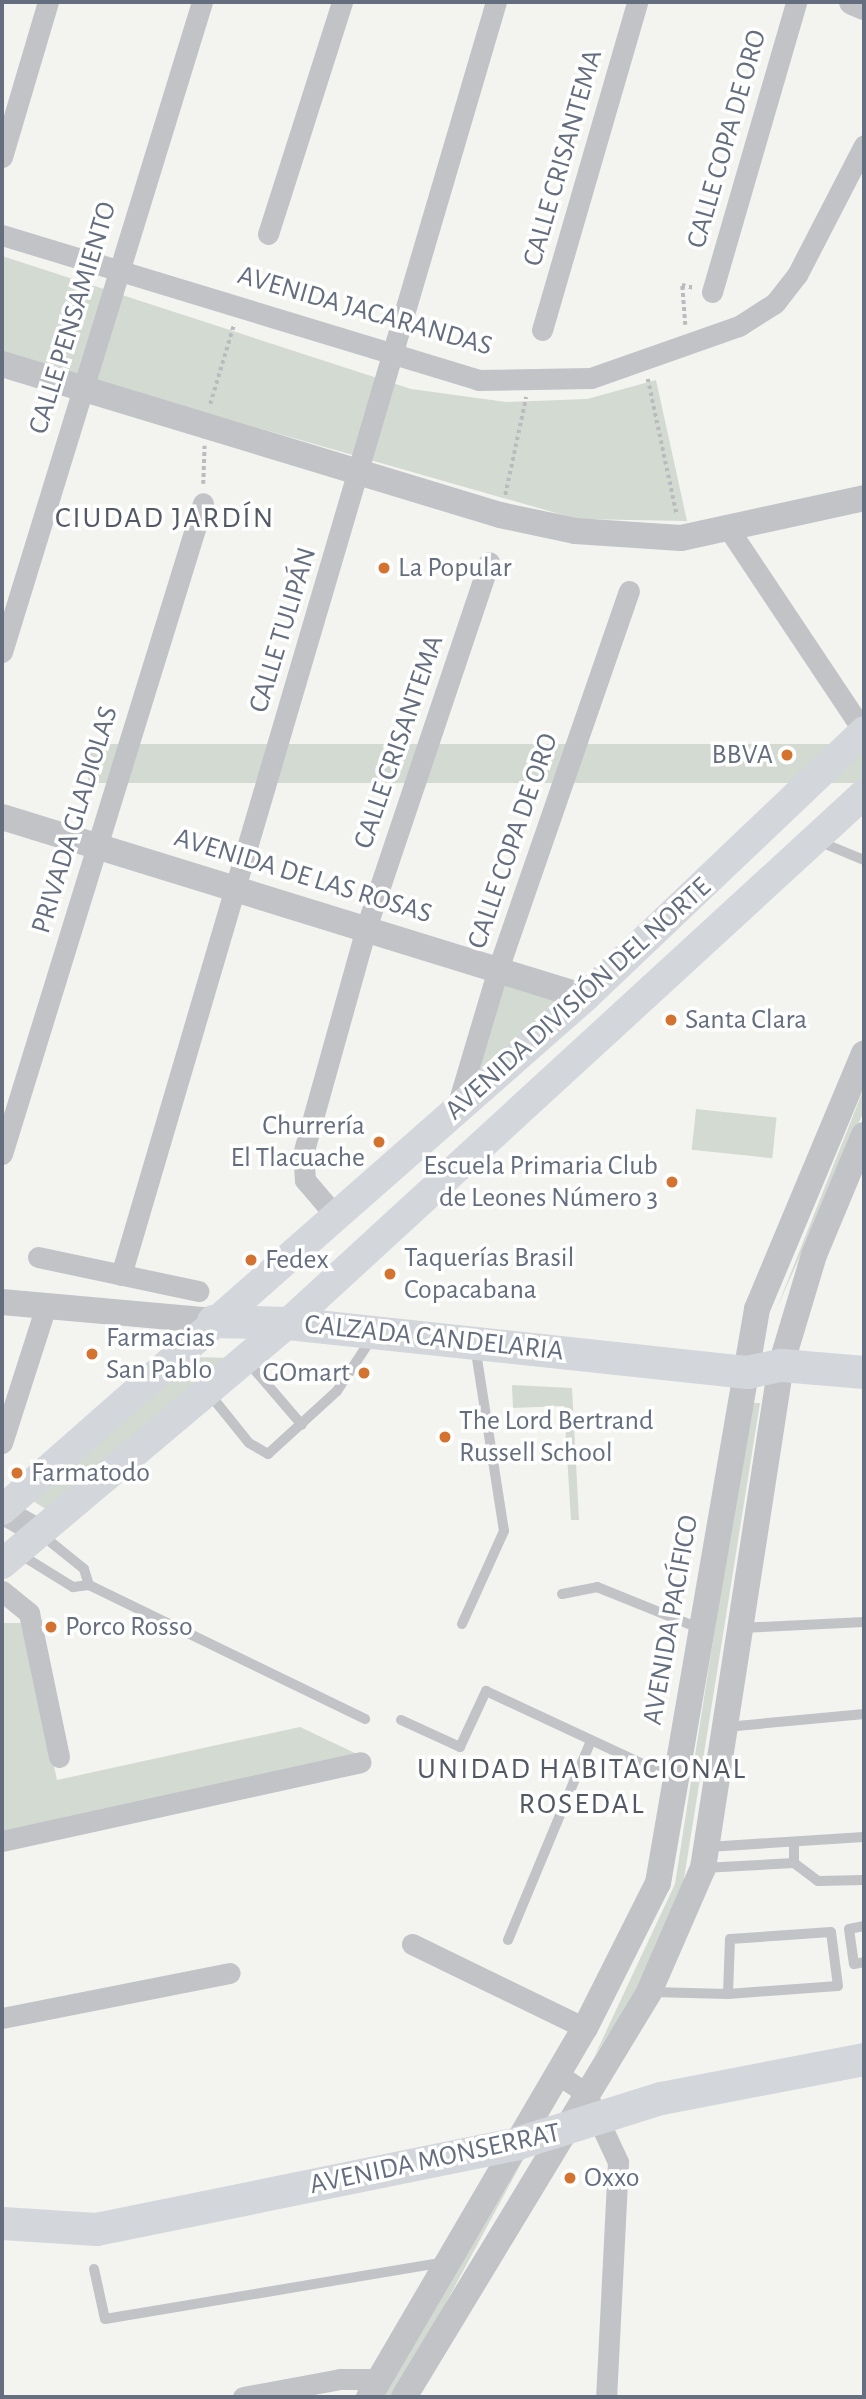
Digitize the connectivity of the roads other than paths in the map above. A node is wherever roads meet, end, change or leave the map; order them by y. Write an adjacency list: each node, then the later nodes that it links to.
1 (48, 2): 10 (street)
2 (202, 2): 13 (street, CALLE PENSAMIENTO)
3 (342, 2): 11 (street)
4 (496, 2): 16 (street, CALLE TULIPÁN)
5 (637, 2): 15 (street, CALLE CRISANTEMA)
6 (796, 2): 14 (street, CALLE COPA DE ORO)
7 (852, 2): 8 (street)
8 (864, 7)
9 (864, 145): 16 (street, AVENIDA JACARANDAS)
10 (2, 157)
11 (268, 234)
12 (2, 235): 13 (street, AVENIDA JACARANDAS)
13 (116, 270): 16 (street, AVENIDA JACARANDAS); 18 (street, CALLE PENSAMIENTO)
14 (712, 292)
15 (542, 330)
16 (395, 356): 19 (street, CALLE TULIPÁN)
17 (2, 364): 18 (street)
18 (80, 388): 19 (street); 25 (street, CALLE PENSAMIENTO)
19 (362, 473): 22 (street); 32 (street, CALLE TULIPÁN)
20 (864, 498): 22 (street)
21 (203, 503): 30 (street, PRIVADA GLADIOLAS)
22 (730, 531): 26 (street)
23 (489, 562): 33 (street, CALLE CRISANTEMA)
24 (629, 591): 34 (street, CALLE COPA DE ORO)
25 (2, 652)
26 (864, 731): 35 (main road, AVENIDA DIVISIÓN DEL NORTE)
27 (858, 804): 29 (main road, AVENIDA DIVISIÓN DEL NORTE)
28 (2, 817): 30 (street, AVENIDA DE LAS ROSAS)
29 (816, 840): 31 (lane); 47 (main road, AVENIDA DIVISIÓN DEL NORTE)
30 (95, 845): 32 (street, AVENIDA DE LAS ROSAS); 39 (street, PRIVADA GLADIOLAS)
31 (864, 860)
32 (233, 887): 33 (street, AVENIDA DE LAS ROSAS); 42 (street, CALLE TULIPÁN)
33 (366, 928): 34 (street, AVENIDA DE LAS ROSAS); 40 (street, CALLE CRISANTEMA)
34 (498, 969): 35 (street, AVENIDA DE LAS ROSAS); 37 (street, CALLE COPA DE ORO)
35 (585, 996): 37 (main road, AVENIDA DIVISIÓN DEL NORTE)
36 (864, 1053): 52 (street, AVENIDA PACÍFICO)
37 (456, 1112): 40 (main road, AVENIDA DIVISIÓN DEL NORTE)
38 (864, 1135): 51 (street)
39 (2, 1154)
40 (334, 1214): 46 (main road, AVENIDA DIVISIÓN DEL NORTE)
41 (37, 1257): 42 (street)
42 (121, 1275): 43 (street)
43 (198, 1291)
44 (2, 1302): 45 (street, CALZADA CANDELARIA)
45 (46, 1306): 46 (street, CALZADA CANDELARIA); 56 (street)
46 (213, 1321): 47 (main road, CALZADA CANDELARIA); 57 (main road, AVENIDA DIVISIÓN DEL NORTE)
47 (288, 1323): 48 (main road, CALZADA CANDELARIA); 50 (main road, AVENIDA DIVISIÓN DEL NORTE)
48 (374, 1332): 49 (main road, CALZADA CANDELARIA); 55 (lane)
49 (475, 1343): 52 (main road, CALZADA CANDELARIA); 64 (lane)
50 (245, 1359): 54 (main road, AVENIDA DIVISIÓN DEL NORTE); 55 (lane)
51 (782, 1365): 52 (main road, CALZADA CANDELARIA); 53 (main road, CALZADA CANDELARIA); 65 (street)
52 (747, 1372): 66 (street, AVENIDA PACÍFICO)
53 (864, 1372)
54 (207, 1391): 55 (lane); 58 (main road, AVENIDA DIVISIÓN DEL NORTE)
55 (302, 1424)
56 (2, 1443)
57 (2, 1511): 58 (street)
58 (39, 1532): 59 (main road, AVENIDA DIVISIÓN DEL NORTE); 60 (lane)
59 (9, 1558): 60 (lane)
60 (89, 1585): 68 (lane)
61 (2, 1591): 72 (street)
62 (562, 1594): 66 (lane)
63 (864, 1622): 65 (lane)
64 (462, 1624)
65 (738, 1628): 70 (street)
66 (701, 1629): 74 (street, AVENIDA PACÍFICO)
67 (864, 1714): 70 (lane)
68 (365, 1719)
69 (401, 1720): 71 (lane)
70 (726, 1727): 78 (street)
71 (591, 1741): 74 (lane); 82 (lane)
72 (59, 1757)
73 (360, 1762): 76 (street)
74 (675, 1779): 89 (street, AVENIDA PACÍFICO)
75 (864, 1838): 77 (lane)
76 (2, 1841)
77 (794, 1843): 78 (lane); 79 (lane)
78 (706, 1858): 79 (lane); 86 (street)
79 (794, 1863): 80 (lane)
80 (864, 1880)
81 (864, 1926): 84 (lane)
82 (508, 1940)
83 (412, 1944): 89 (street)
84 (864, 1962)
85 (230, 1973): 88 (street)
86 (649, 1992): 87 (lane); 92 (street)
87 (728, 1994): 87 (lane)
88 (2, 2018)
89 (586, 2028): 91 (street, AVENIDA PACÍFICO)
90 (864, 2059): 92 (main road, AVENIDA MONSERRAT)
91 (559, 2075): 92 (street); 94 (street, AVENIDA PACÍFICO)
92 (595, 2107): 93 (main road, AVENIDA MONSERRAT); 101 (street)
93 (561, 2133): 94 (main road, AVENIDA MONSERRAT); 100 (street)
94 (517, 2143): 95 (main road, AVENIDA MONSERRAT); 96 (street, AVENIDA PACÍFICO)
95 (2, 2223)
96 (449, 2261): 97 (lane); 98 (street, AVENIDA PACÍFICO)
97 (94, 2269)
98 (372, 2388): 99 (street)
99 (243, 2397)
100 (404, 2397)
101 (606, 2397)

